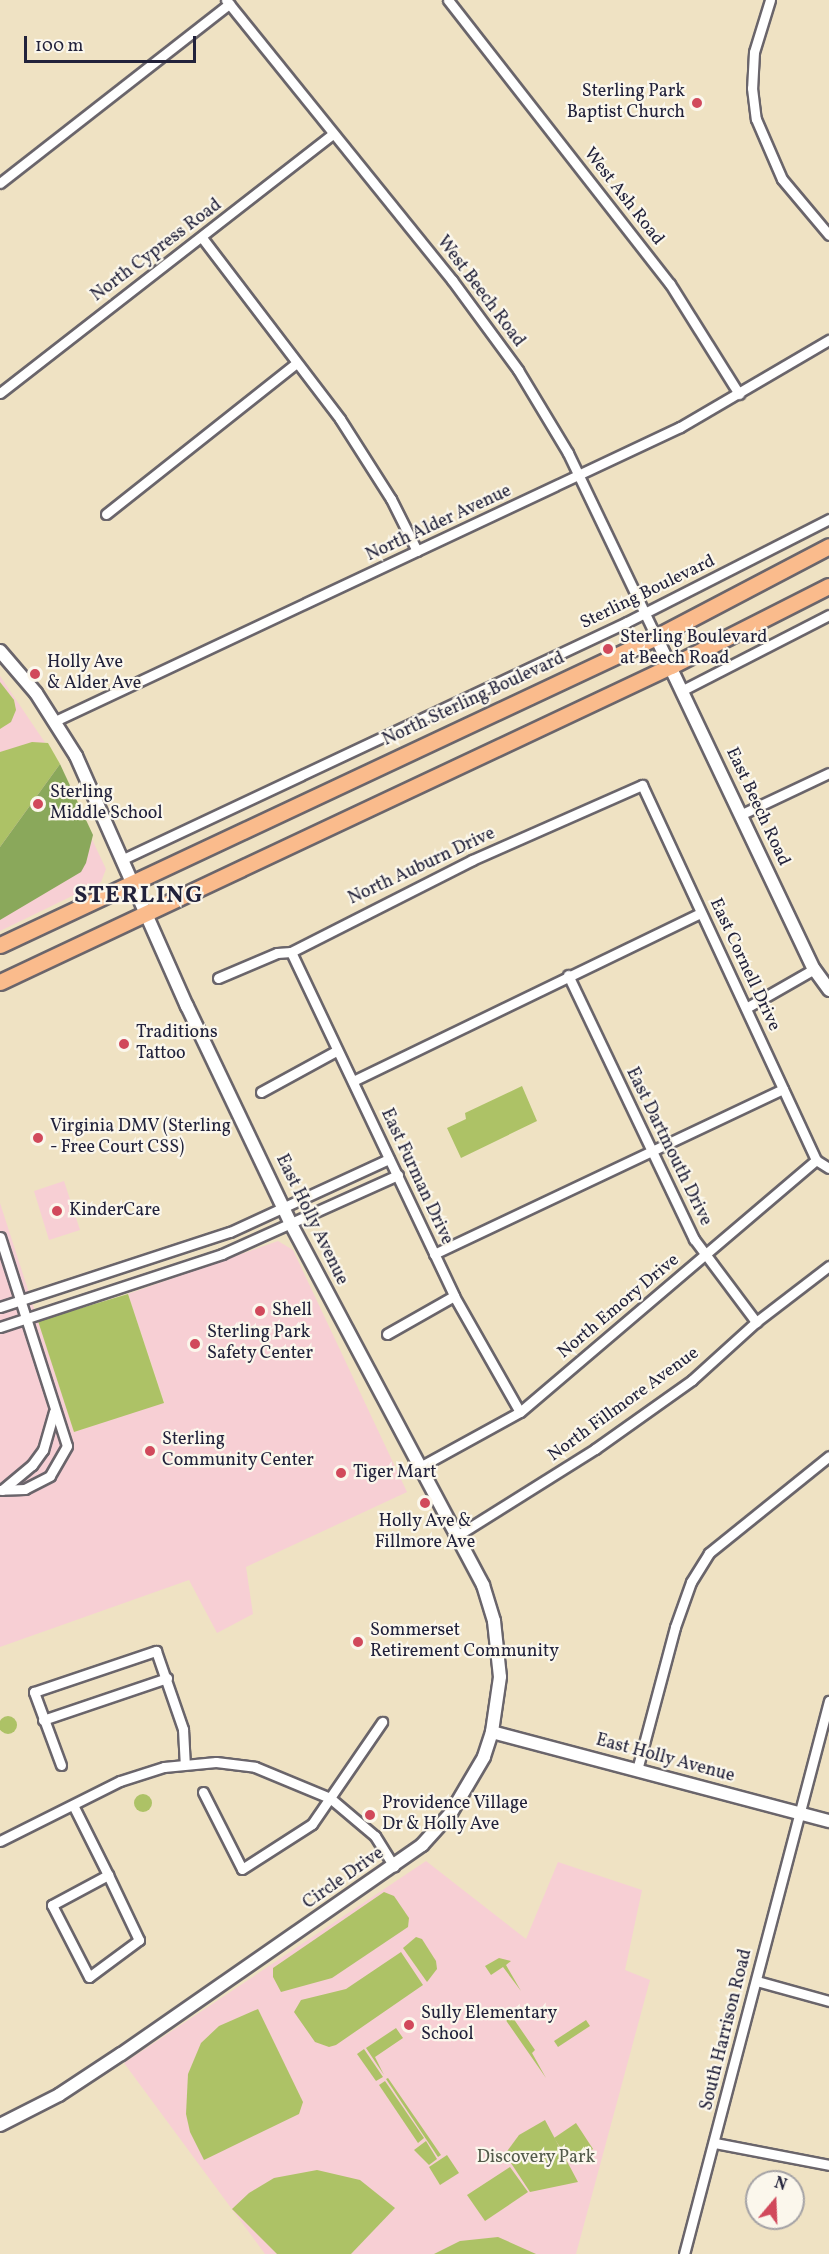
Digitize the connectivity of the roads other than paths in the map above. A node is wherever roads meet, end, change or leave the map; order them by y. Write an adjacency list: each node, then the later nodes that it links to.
1 (448, 0): 11 (street, West Ash Road)
2 (770, 0): 6 (street)
3 (228, 2): 4 (street, West Beech Road); 5 (street)
4 (333, 134): 7 (street, North Cypress Road); 12 (street, West Beech Road)
5 (0, 183)
6 (829, 235)
7 (203, 239): 9 (street); 10 (street, North Cypress Road)
8 (829, 340): 11 (street, North Alder Avenue)
9 (295, 364): 13 (street); 16 (street)
10 (0, 393)
11 (739, 394): 12 (street, North Alder Avenue)
12 (579, 476): 16 (street, North Alder Avenue); 18 (street, West Beech Road)
13 (106, 514)
14 (829, 519): 18 (street, Sterling Boulevard)
15 (829, 546): 20 (main road, North Sterling Boulevard)
16 (417, 551): 24 (street, North Alder Avenue)
17 (829, 586): 22 (main road)
18 (644, 613): 20 (street, West Beech Road); 28 (street, Sterling Boulevard)
19 (829, 615): 23 (street)
20 (656, 637): 22 (street, East Beech Road); 29 (main road, North Sterling Boulevard)
21 (0, 651): 24 (street, East Holly Avenue)
22 (671, 666): 23 (street, East Beech Road); 30 (main road)
23 (683, 690): 27 (street, East Beech Road)
24 (55, 721): 28 (street, East Holly Avenue)
25 (829, 773): 27 (street)
26 (642, 785): 31 (street, East Cornell Drive); 33 (street, North Auburn Drive)
27 (740, 815): 34 (street, East Beech Road)
28 (121, 860): 29 (street, East Holly Avenue)
29 (132, 882): 30 (street, East Holly Avenue); 32 (main road, North Sterling Boulevard)
30 (146, 913): 37 (main road); 49 (street, East Holly Avenue)
31 (701, 913): 35 (street); 39 (street, East Cornell Drive)
32 (0, 945)
33 (291, 952): 36 (street, North Auburn Drive); 40 (street, East Furman Drive)
34 (814, 969): 38 (street, East Beech Road); 39 (street)
35 (568, 975): 41 (street); 44 (street, East Dartmouth Drive)
36 (218, 978)
37 (0, 982)
38 (829, 990)
39 (746, 1008): 42 (street, East Cornell Drive)
40 (336, 1051): 41 (street, East Furman Drive); 43 (street)
41 (353, 1081): 45 (street, East Furman Drive)
42 (783, 1089): 44 (street); 46 (street, East Cornell Drive)
43 (261, 1092)
44 (651, 1153): 52 (street); 53 (street, East Dartmouth Drive)
45 (389, 1159): 48 (street, East Furman Drive); 49 (street)
46 (816, 1160): 47 (street); 53 (street, North Emory Drive)
47 (829, 1168)
48 (398, 1175): 50 (street); 52 (street, East Furman Drive)
49 (285, 1209): 50 (street, East Holly Avenue); 56 (street)
50 (291, 1224): 58 (street); 65 (street, East Holly Avenue)
51 (0, 1237): 56 (street)
52 (434, 1254): 55 (street, East Furman Drive)
53 (704, 1256): 59 (street, East Dartmouth Drive); 63 (street, North Emory Drive)
54 (829, 1266): 59 (street, North Fillmore Avenue)
55 (454, 1296): 61 (street); 63 (street, East Furman Drive)
56 (19, 1300): 57 (street); 58 (street)
57 (0, 1306)
58 (26, 1320): 60 (street); 62 (street)
59 (756, 1322): 67 (street, North Fillmore Avenue)
60 (0, 1327)
61 (387, 1334)
62 (54, 1412): 66 (street); 66 (street)
63 (520, 1412): 65 (street, North Emory Drive)
64 (829, 1456): 75 (street)
65 (418, 1468): 67 (street, East Holly Avenue)
66 (1, 1490)
67 (458, 1535): 72 (street, Circle Drive)
68 (167, 1678): 70 (street); 70 (street); 73 (street)
69 (829, 1701): 79 (street, South Harrison Road)
70 (43, 1720): 74 (street)
71 (382, 1722): 77 (street)
72 (492, 1732): 75 (street, East Holly Avenue); 82 (street, Circle Drive)
73 (185, 1764): 77 (street); 78 (street)
74 (61, 1765)
75 (637, 1770): 79 (street, East Holly Avenue)
76 (202, 1792): 77 (street)
77 (330, 1798): 82 (street)
78 (72, 1805): 81 (street); 83 (street)
79 (801, 1813): 80 (street, East Holly Avenue); 84 (street, South Harrison Road)
80 (829, 1821)
81 (0, 1841)
82 (394, 1868): 86 (street, Circle Drive)
83 (108, 1875): 83 (street)
84 (757, 1981): 85 (street); 87 (street, South Harrison Road)
85 (829, 2001)
86 (0, 2125)
87 (715, 2143): 88 (street); 89 (street, South Harrison Road)
88 (829, 2165)
89 (684, 2254)

